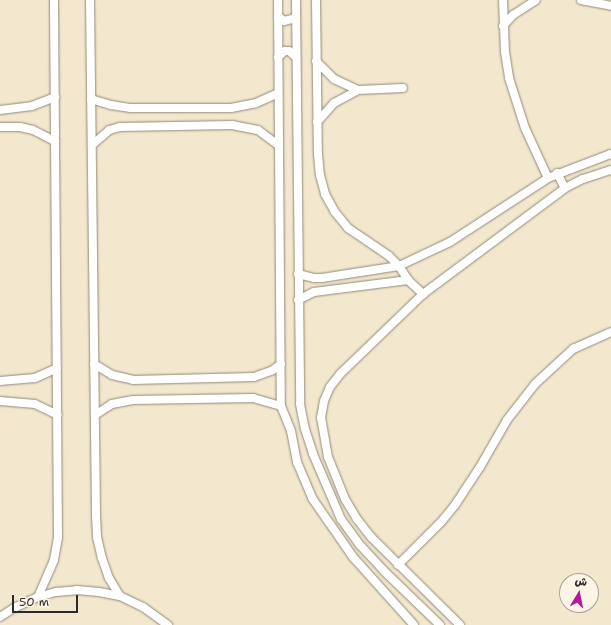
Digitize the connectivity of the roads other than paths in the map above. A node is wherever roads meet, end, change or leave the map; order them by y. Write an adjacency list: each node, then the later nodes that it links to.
1 (54, 0): 19 (street)
2 (90, 0): 20 (street)
3 (278, 0): 10 (street)
4 (296, 0): 11 (street)
5 (316, 0): 15 (street)
6 (502, 0): 12 (street)
7 (536, 0): 12 (street)
8 (581, 0): 9 (street)
9 (611, 6)
10 (278, 16): 11 (street); 13 (street)
11 (296, 16): 14 (street)
12 (503, 26): 30 (street)
13 (278, 57): 14 (street); 18 (street)
14 (296, 57): 33 (street)
15 (316, 61): 17 (street); 22 (street)
16 (403, 88): 17 (street)
17 (358, 90): 22 (street)
18 (278, 93): 20 (street); 26 (street)
19 (55, 97): 21 (street); 24 (street)
20 (91, 99): 25 (street)
21 (0, 110)
22 (317, 122): 32 (street)
23 (0, 127): 24 (street)
24 (55, 141): 40 (street)
25 (92, 145): 26 (street); 38 (street)
26 (279, 146): 39 (street)
27 (611, 154): 29 (street)
28 (611, 170): 31 (street)
29 (557, 173): 30 (street); 31 (street)
30 (548, 178): 32 (street)
31 (565, 188): 35 (street)
32 (399, 266): 33 (street); 34 (street)
33 (298, 274): 36 (street)
34 (408, 280): 35 (street); 36 (street)
35 (423, 294): 46 (street)
36 (298, 300): 52 (street)
37 (611, 332): 46 (street)
38 (94, 364): 39 (street); 45 (street)
39 (281, 364): 43 (street)
40 (57, 368): 41 (street); 44 (street)
41 (0, 381)
42 (0, 401): 44 (street)
43 (281, 406): 45 (street); 51 (street)
44 (58, 415): 48 (street)
45 (95, 415): 47 (street)
46 (398, 565): 53 (street)
47 (120, 596): 48 (street); 50 (street)
48 (38, 597): 49 (street)
49 (0, 617)
50 (168, 625)
51 (414, 625)
52 (440, 625)
53 (460, 625)

